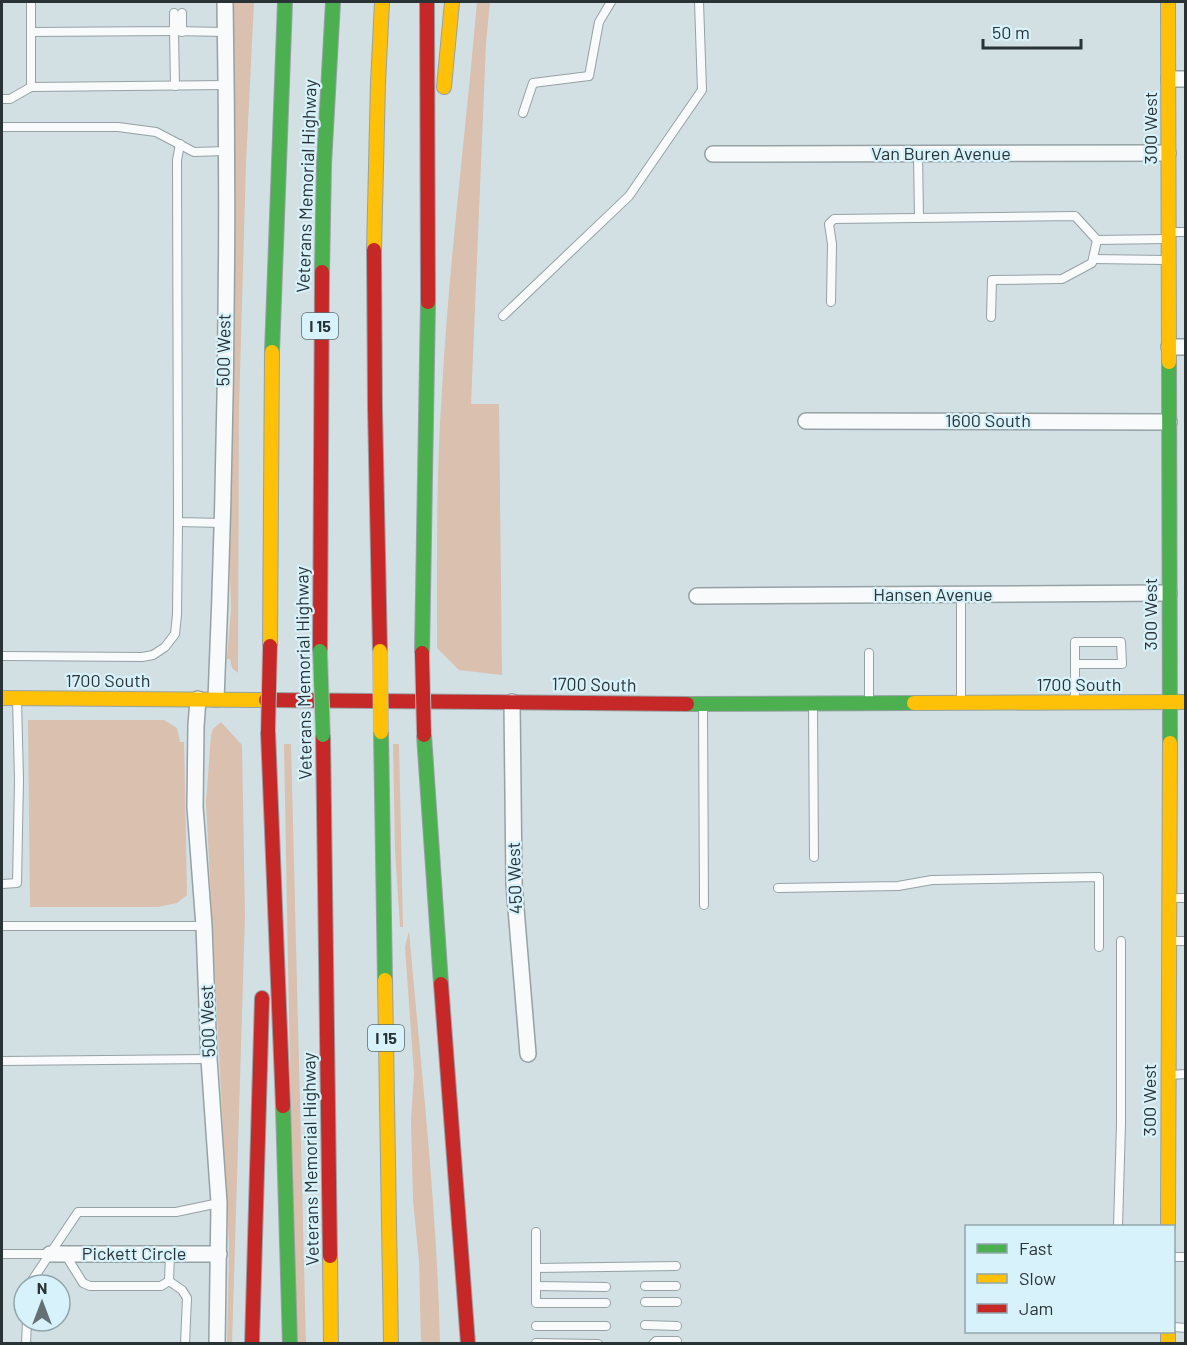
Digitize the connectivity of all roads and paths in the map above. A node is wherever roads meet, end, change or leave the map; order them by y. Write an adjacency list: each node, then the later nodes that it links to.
1 (31, 2): 13 (lane)
2 (225, 2): 14 (street, 500 West)
3 (285, 2): 64 (main road, bridge)
4 (333, 2): 116 (main road, Veterans Memorial Highway / I 15, bridge)
5 (382, 2): 85 (main road, I 15, bridge)
6 (427, 2): 33 (main road)
7 (452, 2): 20 (main road)
8 (611, 2): 22 (lane)
9 (699, 2): 38 (lane)
10 (1168, 2): 15 (main road, 300 West)
11 (178, 13): 12 (lane)
12 (178, 31): 13 (lane); 14 (lane); 18 (lane)
13 (31, 32): 19 (lane)
14 (225, 32): 17 (street, 500 West)
15 (1169, 79): 16 (street); 27 (main road, 300 West)
16 (1185, 79)
17 (226, 85): 18 (lane); 26 (street, 500 West)
18 (175, 86): 19 (lane)
19 (32, 87): 21 (lane)
20 (443, 96)
21 (2, 99)
22 (523, 113)
23 (441, 120): 33 (main road)
24 (2, 127): 25 (lane)
25 (180, 144): 26 (lane); 44 (lane)
26 (226, 151): 45 (street, 500 West)
27 (1168, 153): 29 (street, Van Buren Avenue); 32 (main road, 300 West)
28 (713, 154): 29 (street, Van Buren Avenue)
29 (918, 154): 30 (lane)
30 (919, 218): 34 (lane); 37 (lane)
31 (1185, 232): 32 (lane)
32 (1168, 235): 34 (lane); 36 (main road, 300 West)
33 (429, 239): 84 (main road, bridge)
34 (1097, 240): 35 (lane)
35 (1093, 259): 36 (lane); 39 (lane)
36 (1168, 260): 40 (main road, 300 West)
37 (831, 302)
38 (503, 316)
39 (991, 317)
40 (1169, 347): 41 (street); 43 (main road, 300 West)
41 (1185, 347)
42 (806, 421): 43 (street, 1600 South)
43 (1169, 422): 46 (main road, 300 West)
44 (178, 522): 45 (lane); 50 (lane)
45 (223, 523): 55 (street, 500 West)
46 (1169, 593): 47 (street, Hansen Avenue); 57 (main road, 300 West)
47 (961, 594): 48 (street, Hansen Avenue); 60 (lane)
48 (697, 596)
49 (869, 652): 59 (lane)
50 (2, 656)
51 (1075, 664): 51 (lane); 61 (lane)
52 (2, 698): 53 (main road, 1700 South)
53 (17, 699): 54 (main road, 1700 South); 66 (lane)
54 (198, 699): 55 (main road, 1700 South); 72 (street, 500 West)
55 (216, 699): 56 (main road, 1700 South)
56 (513, 702): 62 (main road, 1700 South); 79 (street, 450 West)
57 (1170, 702): 58 (main road, 1700 South); 61 (main road, 1700 South); 68 (main road, 300 West)
58 (1185, 702)
59 (869, 703): 60 (main road, 1700 South); 63 (main road, 1700 South)
60 (961, 703): 61 (main road, 1700 South)
61 (1076, 703)
62 (703, 704): 63 (main road, 1700 South); 70 (lane)
63 (813, 704): 65 (lane)
64 (268, 732): 77 (main road); 115 (main road)
65 (814, 857)
66 (2, 884)
67 (778, 888): 76 (lane)
68 (1169, 898): 69 (lane); 74 (main road, 300 West)
69 (1185, 898)
70 (704, 905)
71 (2, 926): 72 (lane)
72 (204, 926): 80 (street, 500 West)
73 (1121, 941): 87 (lane)
74 (1169, 941): 75 (lane); 83 (main road, 300 West)
75 (1185, 941)
76 (1099, 947)
77 (263, 950)
78 (262, 986): 114 (main road)
79 (528, 1054)
80 (210, 1059): 81 (lane); 86 (street, 500 West)
81 (2, 1061)
82 (1185, 1074): 83 (lane)
83 (1168, 1075): 88 (main road, 300 West)
84 (452, 1147): 105 (main road); 119 (main road)
85 (388, 1151): 117 (main road, I 15); 118 (main road)
86 (219, 1203): 91 (lane); 93 (street, 500 West)
87 (1118, 1225)
88 (1168, 1225)
89 (536, 1232): 95 (lane)
90 (2, 1254): 91 (lane)
91 (57, 1254): 92 (street, Pickett Circle); 96 (lane); 97 (lane)
92 (170, 1254): 93 (street, Pickett Circle); 97 (lane)
93 (219, 1254): 113 (street, 500 West)
94 (676, 1266): 95 (lane)
95 (536, 1268): 98 (lane)
96 (40, 1273)
97 (169, 1281): 112 (lane)
98 (536, 1286): 101 (lane); 104 (lane)
99 (645, 1286): 100 (lane)
100 (676, 1286)
101 (606, 1287)
102 (645, 1302): 103 (lane)
103 (676, 1302)
104 (606, 1303)
105 (452, 1320)
106 (645, 1325): 109 (lane)
107 (536, 1326): 108 (lane)
108 (606, 1326)
109 (677, 1326)
110 (677, 1341): 121 (lane)
111 (536, 1343): 120 (lane)
112 (186, 1344)
113 (217, 1344)
114 (252, 1344)
115 (290, 1344)
116 (331, 1344)
117 (392, 1344)
118 (403, 1344)
119 (468, 1344)
120 (598, 1344)
121 (653, 1344)

